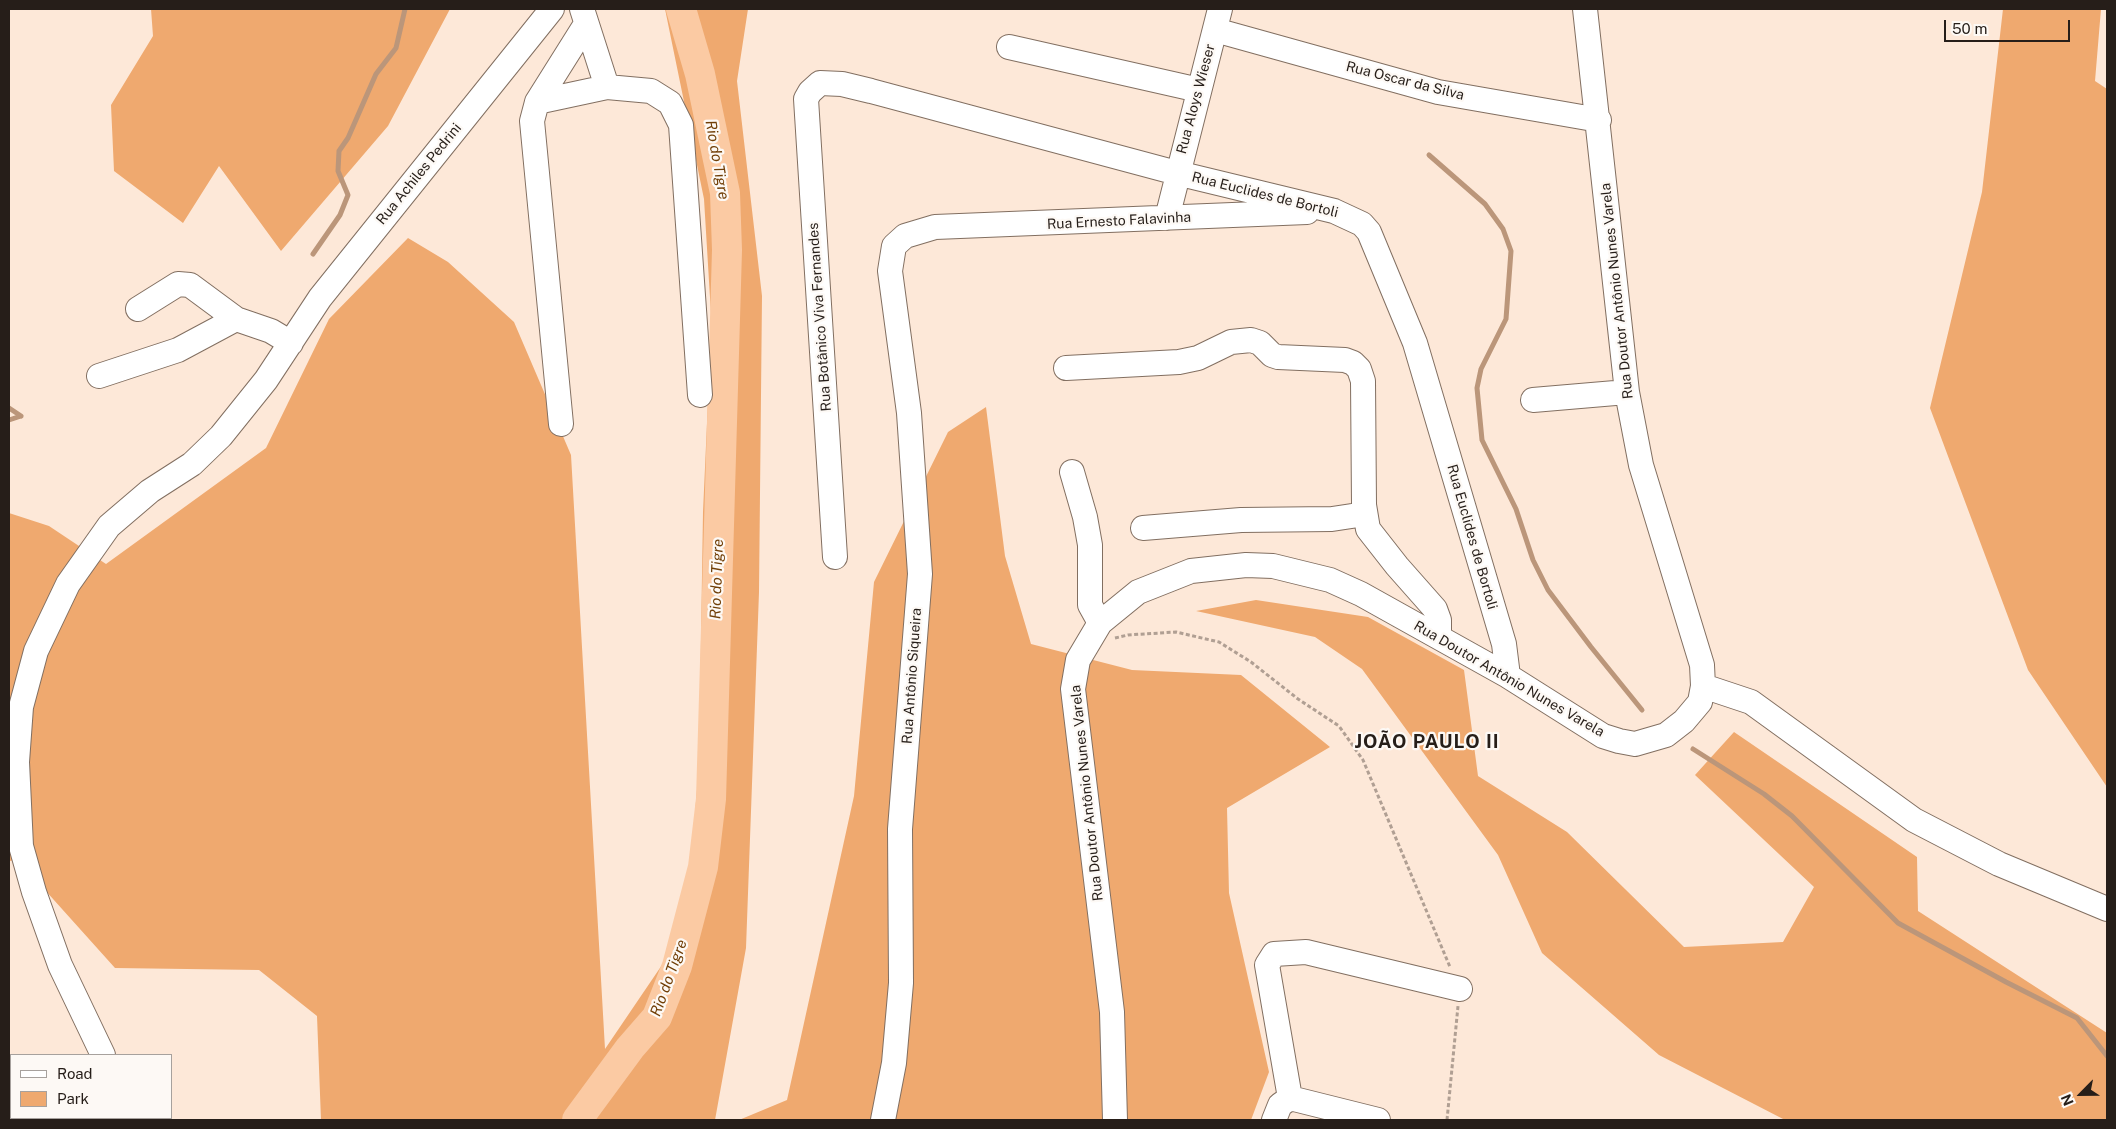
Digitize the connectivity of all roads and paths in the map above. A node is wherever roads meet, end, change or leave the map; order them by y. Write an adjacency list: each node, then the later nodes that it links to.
1 (552, 9): 17 (street, Rua Achiles Pedrini)
2 (1585, 9): 10 (street, Rua Doutor Antônio Nunes Varela)
3 (584, 16): 7 (street); 9 (street)
4 (1217, 19): 8 (street, Rua Aloys Wieser); 10 (street, Rua Oscar da Silva)
5 (1009, 47): 8 (street)
6 (820, 83): 11 (street, Rua Euclides de Bortoli); 27 (street, Rua Botânico Viva Fernandes)
7 (606, 87): 9 (street); 21 (street)
8 (1198, 90): 11 (street, Rua Aloys Wieser)
9 (536, 102): 23 (street)
10 (1599, 120): 20 (street, Rua Doutor Antônio Nunes Varela)
11 (1177, 173): 12 (street, Rua Euclides de Bortoli); 13 (street, Rua Aloys Wieser)
12 (1334, 211): 13 (street, Rua Ernesto Falavinha); 31 (street, Rua Euclides de Bortoli)
13 (1167, 218): 14 (street, Rua Ernesto Falavinha)
14 (905, 236): 37 (street, Rua Antônio Siqueira)
15 (138, 309): 16 (street)
16 (236, 319): 17 (street); 19 (street)
17 (291, 343): 35 (street, Rua Achiles Pedrini)
18 (1066, 368): 25 (street)
19 (99, 376)
20 (1627, 392): 22 (street); 32 (street, Rua Doutor Antônio Nunes Varela)
21 (700, 395)
22 (1533, 400)
23 (561, 424)
24 (1072, 472): 28 (street)
25 (1365, 514): 26 (street); 29 (street)
26 (1144, 528)
27 (834, 557)
28 (1100, 623): 29 (street, Rua Doutor Antônio Nunes Varela); 30 (street, Rua Doutor Antônio Nunes Varela)
29 (1439, 637): 31 (street, Rua Doutor Antônio Nunes Varela)
30 (1085, 646): 34 (path); 38 (street, Rua Doutor Antônio Nunes Varela)
31 (1508, 676): 32 (street, Rua Doutor Antônio Nunes Varela)
32 (1703, 686): 33 (street)
33 (2107, 909)
34 (1460, 988): 36 (street); 41 (path)
35 (102, 1054)
36 (1290, 1098): 39 (street); 40 (street)
37 (883, 1120)
38 (1115, 1120)
39 (1274, 1120)
40 (1378, 1120)
41 (1447, 1120)

